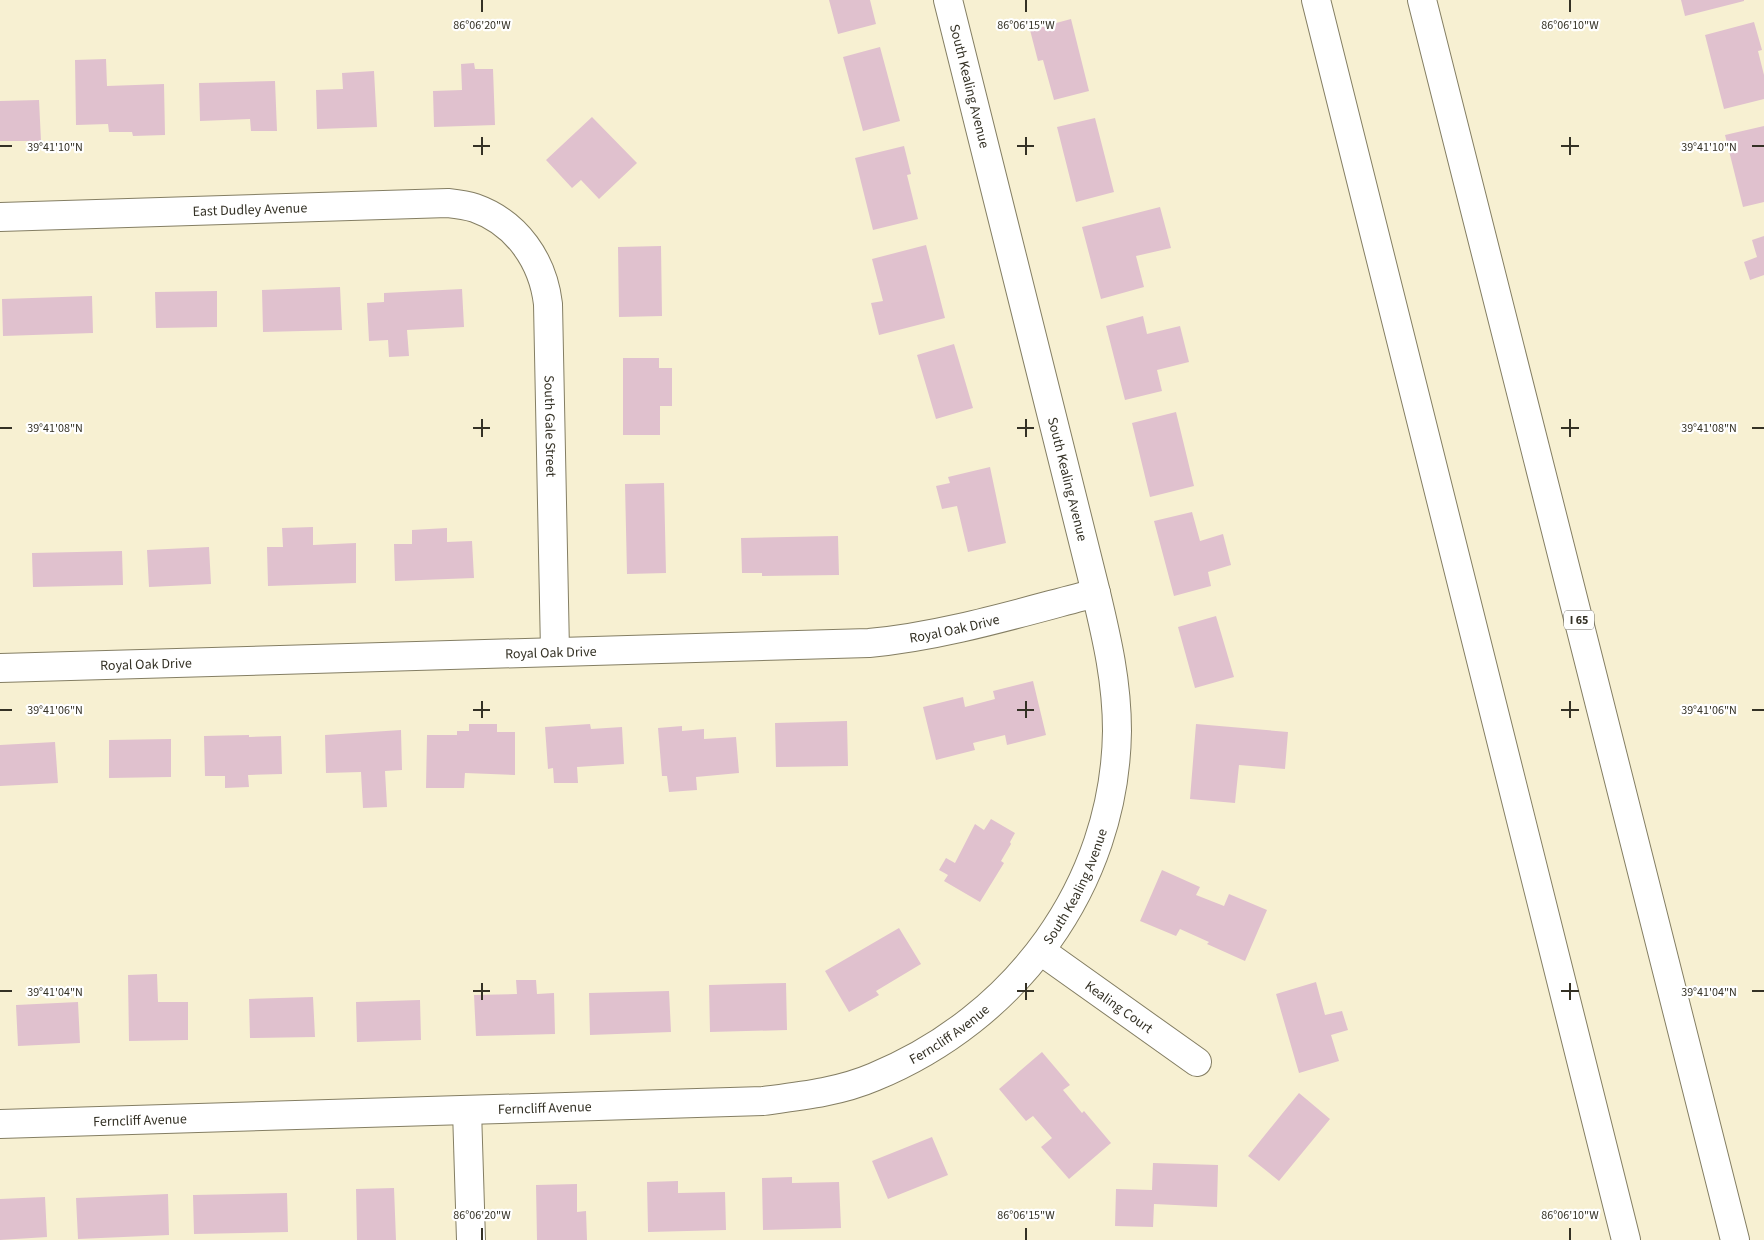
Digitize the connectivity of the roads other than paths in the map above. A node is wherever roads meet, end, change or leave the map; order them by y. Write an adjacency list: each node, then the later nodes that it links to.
1 (948, 0): 6 (main road, South Kealing Avenue)
2 (1316, 0): 14 (main road)
3 (1422, 0): 15 (main road, I 65)
4 (0, 216): 5 (main road, East Dudley Avenue)
5 (496, 219): 7 (main road, South Gale Street)
6 (1096, 593): 7 (main road, Royal Oak Drive); 9 (main road, South Kealing Avenue)
7 (556, 651): 8 (main road, Royal Oak Drive)
8 (0, 668)
9 (1041, 951): 10 (main road, Kealing Court); 11 (main road, Ferncliff Avenue)
10 (1197, 1062)
11 (467, 1110): 12 (main road, Ferncliff Avenue); 13 (main road)
12 (0, 1124)
13 (471, 1240)
14 (1626, 1240)
15 (1735, 1240)

